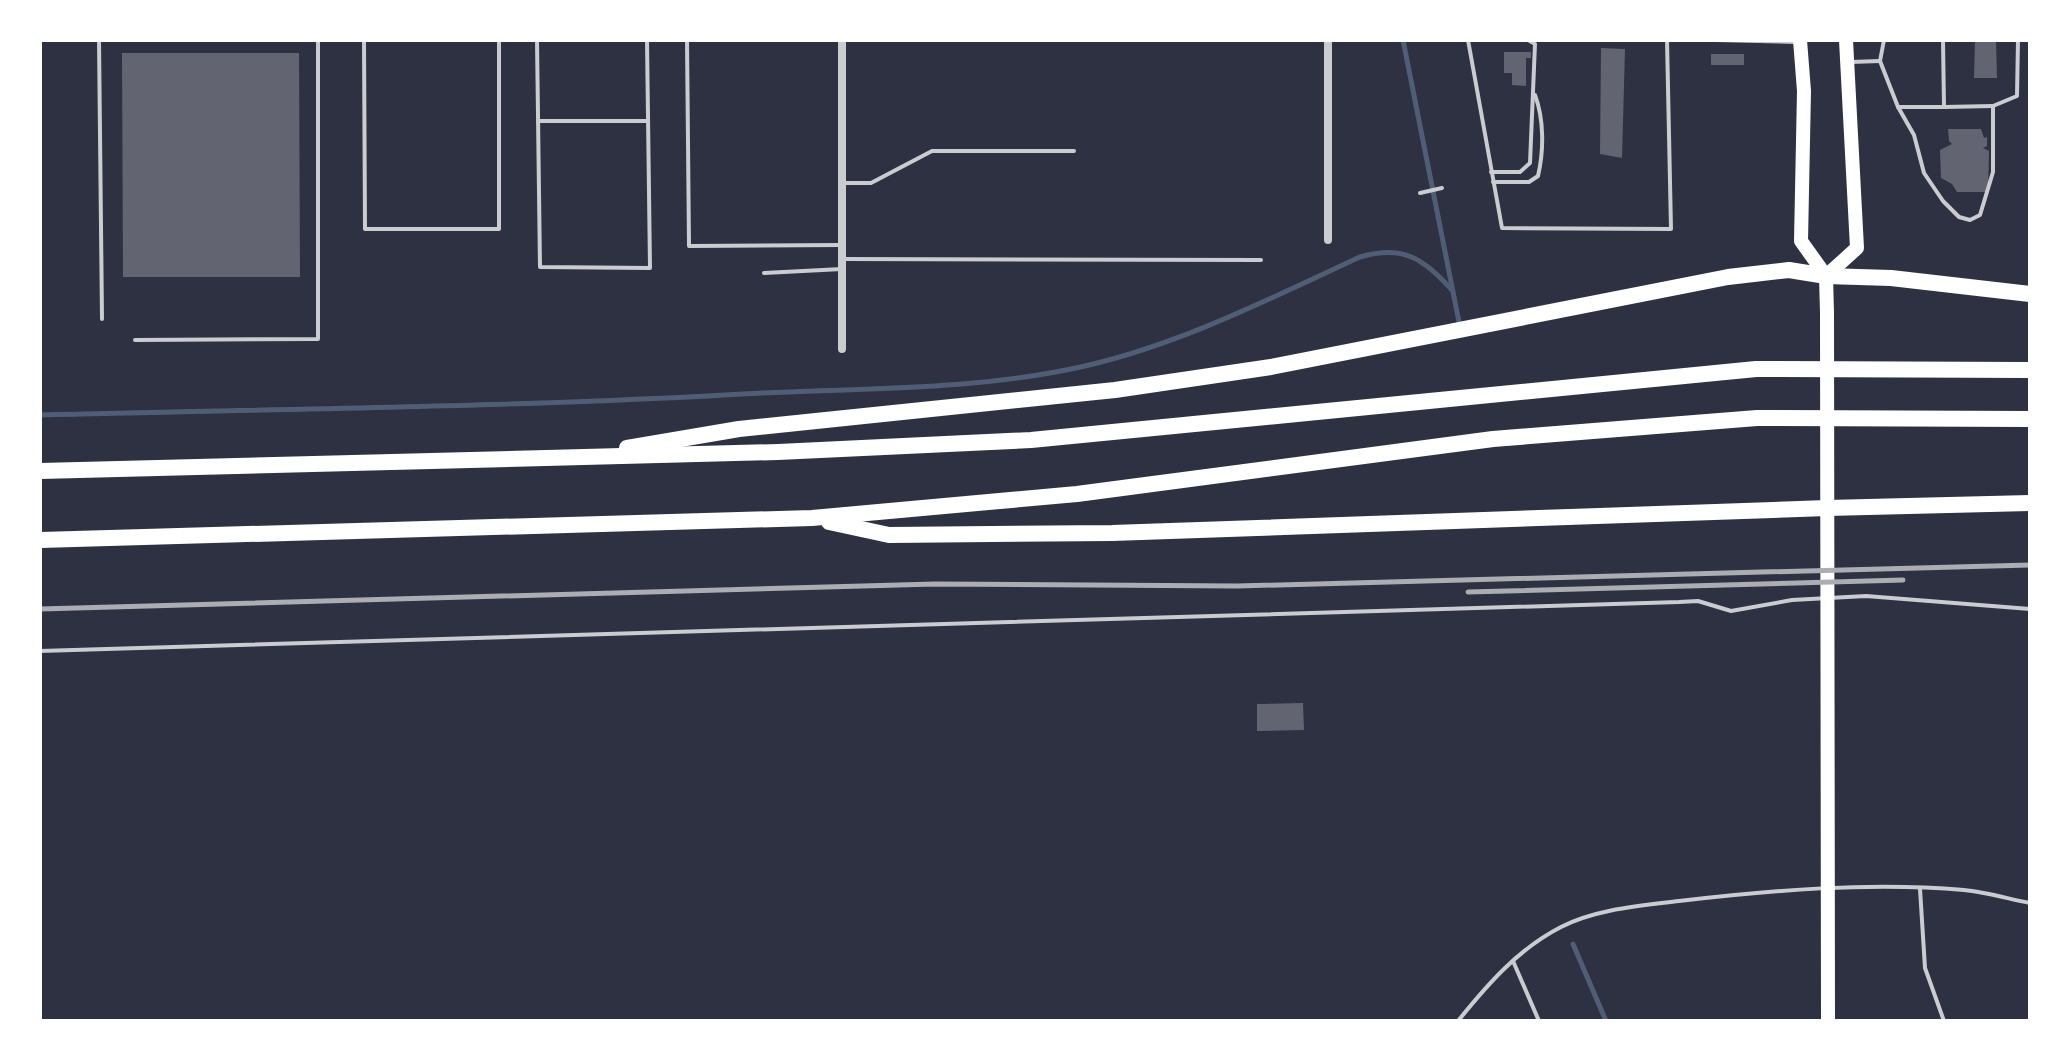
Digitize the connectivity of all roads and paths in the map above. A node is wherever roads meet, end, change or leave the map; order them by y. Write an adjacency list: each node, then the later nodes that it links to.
1 (99, 40): 41 (lane)
2 (318, 40): 42 (lane)
3 (364, 40): 4 (lane)
4 (499, 40)
5 (537, 40): 25 (lane)
6 (647, 40): 26 (lane)
7 (687, 40): 34 (lane)
8 (842, 40): 30 (street)
9 (1328, 40): 33 (street)
10 (1468, 40): 28 (lane)
11 (1528, 40): 21 (lane)
12 (1667, 40): 29 (lane)
13 (1716, 40): 18 (lane)
14 (1846, 40): 20 (main road)
15 (1884, 40): 19 (lane)
16 (1943, 40): 24 (lane)
17 (2018, 40): 22 (lane)
18 (1800, 41): 39 (main road)
19 (1880, 61): 20 (lane); 23 (lane)
20 (1847, 62): 39 (main road)
21 (1534, 92): 28 (lane); 29 (lane)
22 (1993, 106): 23 (lane); 24 (lane)
23 (1898, 107): 24 (lane)
24 (1944, 107)
25 (538, 121): 26 (lane); 26 (lane)
26 (648, 121)
27 (1074, 151): 30 (lane)
28 (1491, 172): 29 (lane)
29 (1493, 182)
30 (842, 183): 34 (street)
31 (1442, 188): 32 (lane)
32 (1420, 193)
33 (1328, 240)
34 (842, 245): 35 (street)
35 (842, 259): 36 (lane); 37 (street)
36 (1261, 260)
37 (842, 269): 38 (lane); 43 (street)
38 (764, 273)
39 (1826, 276): 40 (highway); 46 (highway); 49 (main road)
40 (2030, 294)
41 (102, 319)
42 (135, 340)
43 (842, 349)
44 (2030, 370): 46 (highway)
45 (2030, 419): 50 (highway)
46 (566, 458): 47 (highway)
47 (40, 471)
48 (2030, 503): 49 (highway)
49 (1827, 508): 50 (highway); 59 (main road)
50 (812, 518): 51 (highway)
51 (40, 540)
52 (2030, 609): 53 (lane)
53 (40, 651)
54 (1920, 889): 55 (lane); 56 (lane); 60 (lane)
55 (2030, 903)
56 (1512, 960): 57 (lane); 58 (lane)
57 (1458, 1021)
58 (1539, 1021)
59 (1828, 1021)
60 (1944, 1021)

